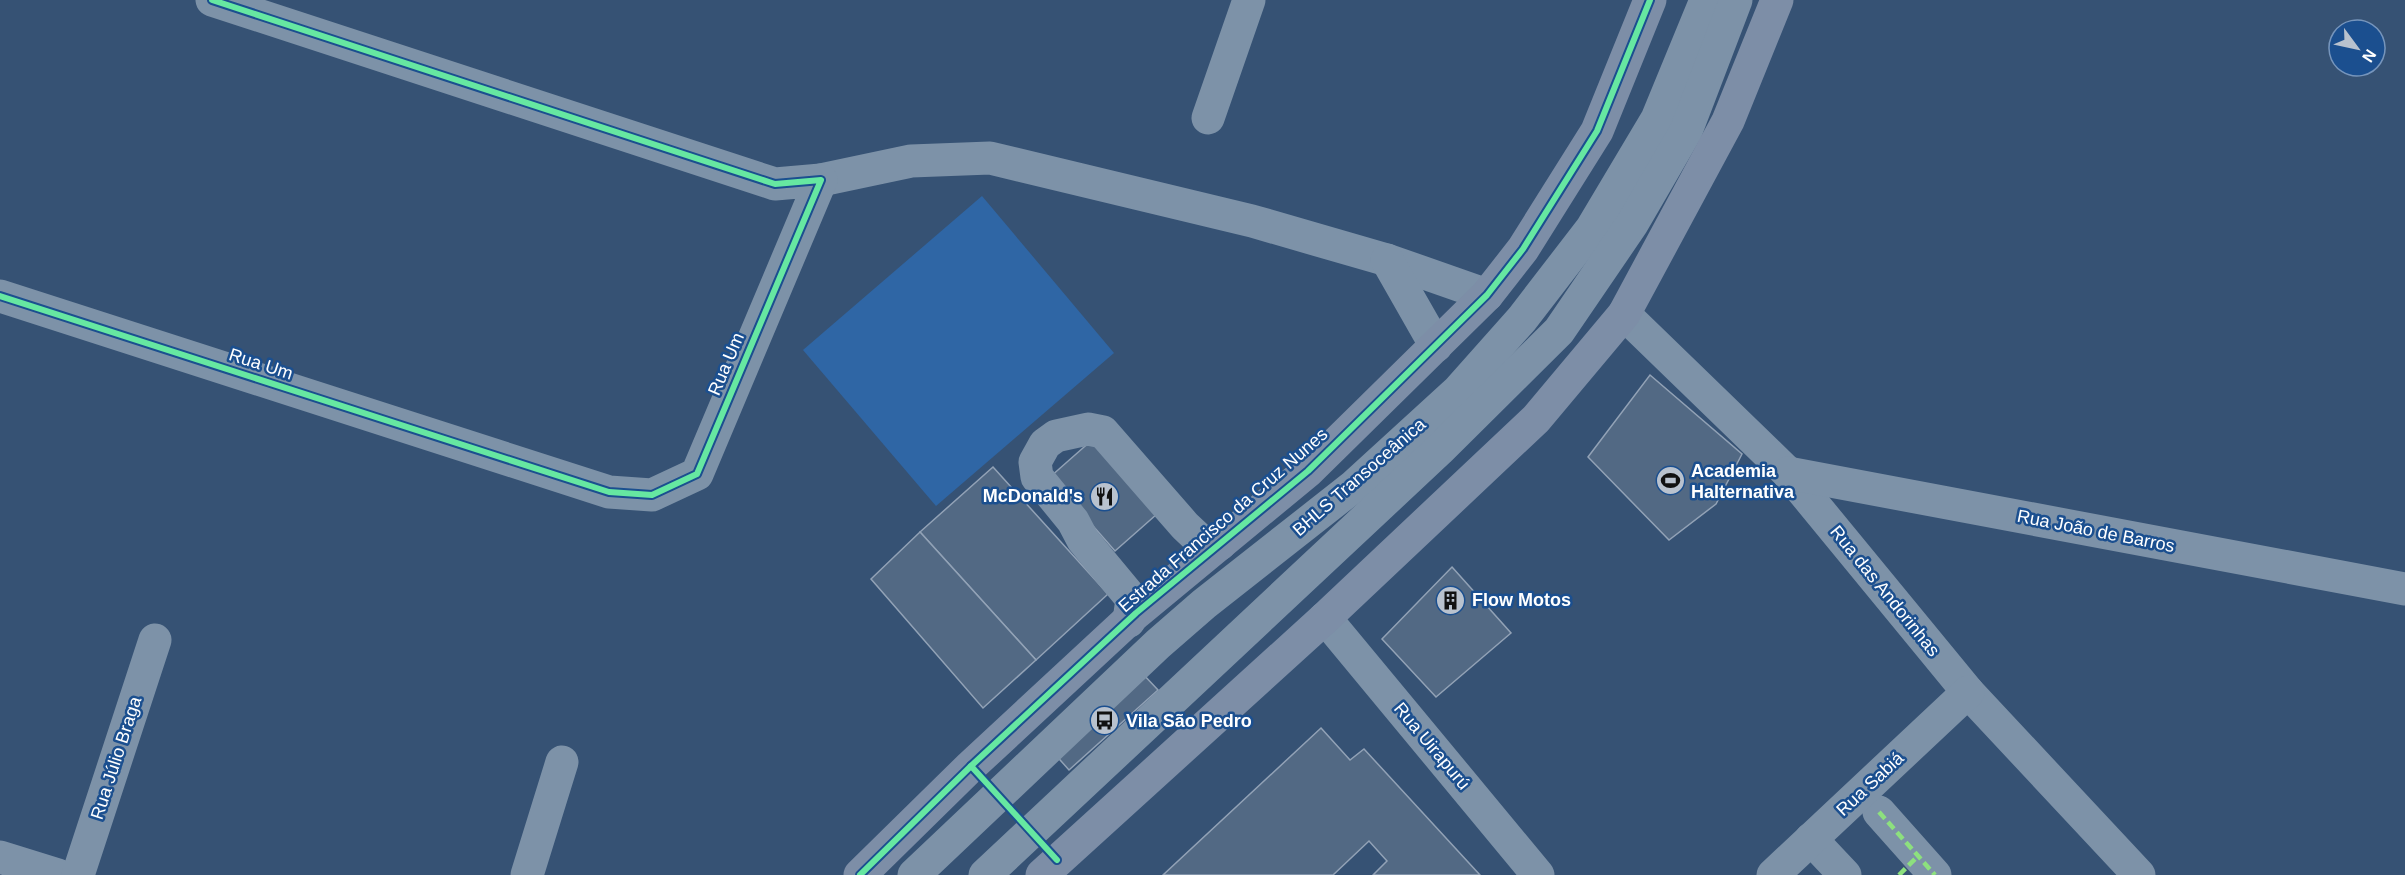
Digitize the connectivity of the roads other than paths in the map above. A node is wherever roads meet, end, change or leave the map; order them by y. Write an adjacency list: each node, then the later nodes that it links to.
1 (212, 0): 8 (street)
2 (1249, 0): 7 (street)
3 (1650, 0): 10 (main road, Estrada Francisco da Cruz Nunes)
4 (1706, 0): 30 (street, BHLS Transoceânica)
5 (1736, 0): 31 (street, BHLS Transoceânica)
6 (1777, 0): 12 (main road)
7 (1208, 118)
8 (821, 180): 9 (street); 11 (street, Rua Um)
9 (1387, 260): 10 (street); 13 (street)
10 (1487, 295): 13 (main road, Estrada Francisco da Cruz Nunes)
11 (0, 296)
12 (1624, 314): 14 (street, Rua das Andorinhas); 17 (main road)
13 (1436, 346): 15 (main road, Estrada Francisco da Cruz Nunes)
14 (1788, 473): 16 (street, Rua João de Barros); 20 (street, Rua das Andorinhas)
15 (1220, 544): 18 (main road, Estrada Francisco da Cruz Nunes); 18 (street)
16 (2405, 589)
17 (1325, 618): 32 (main road); 33 (street, Rua Uirapurú)
18 (1129, 621): 29 (main road, Estrada Francisco da Cruz Nunes)
19 (154, 640): 27 (street, Rua Júlio Braga)
20 (1968, 692): 23 (street, Rua Sabiá); 36 (street, Rua das Andorinhas)
21 (562, 762): 28 (street)
22 (1879, 812): 25 (street)
23 (1811, 839): 34 (street, Rua Sabiá); 35 (street)
24 (0, 856): 26 (street)
25 (1917, 869)
26 (58, 875)
27 (78, 875)
28 (527, 875)
29 (860, 875)
30 (914, 875)
31 (985, 875)
32 (1041, 875)
33 (1538, 875)
34 (1773, 875)
35 (1845, 875)
36 (2139, 875)

